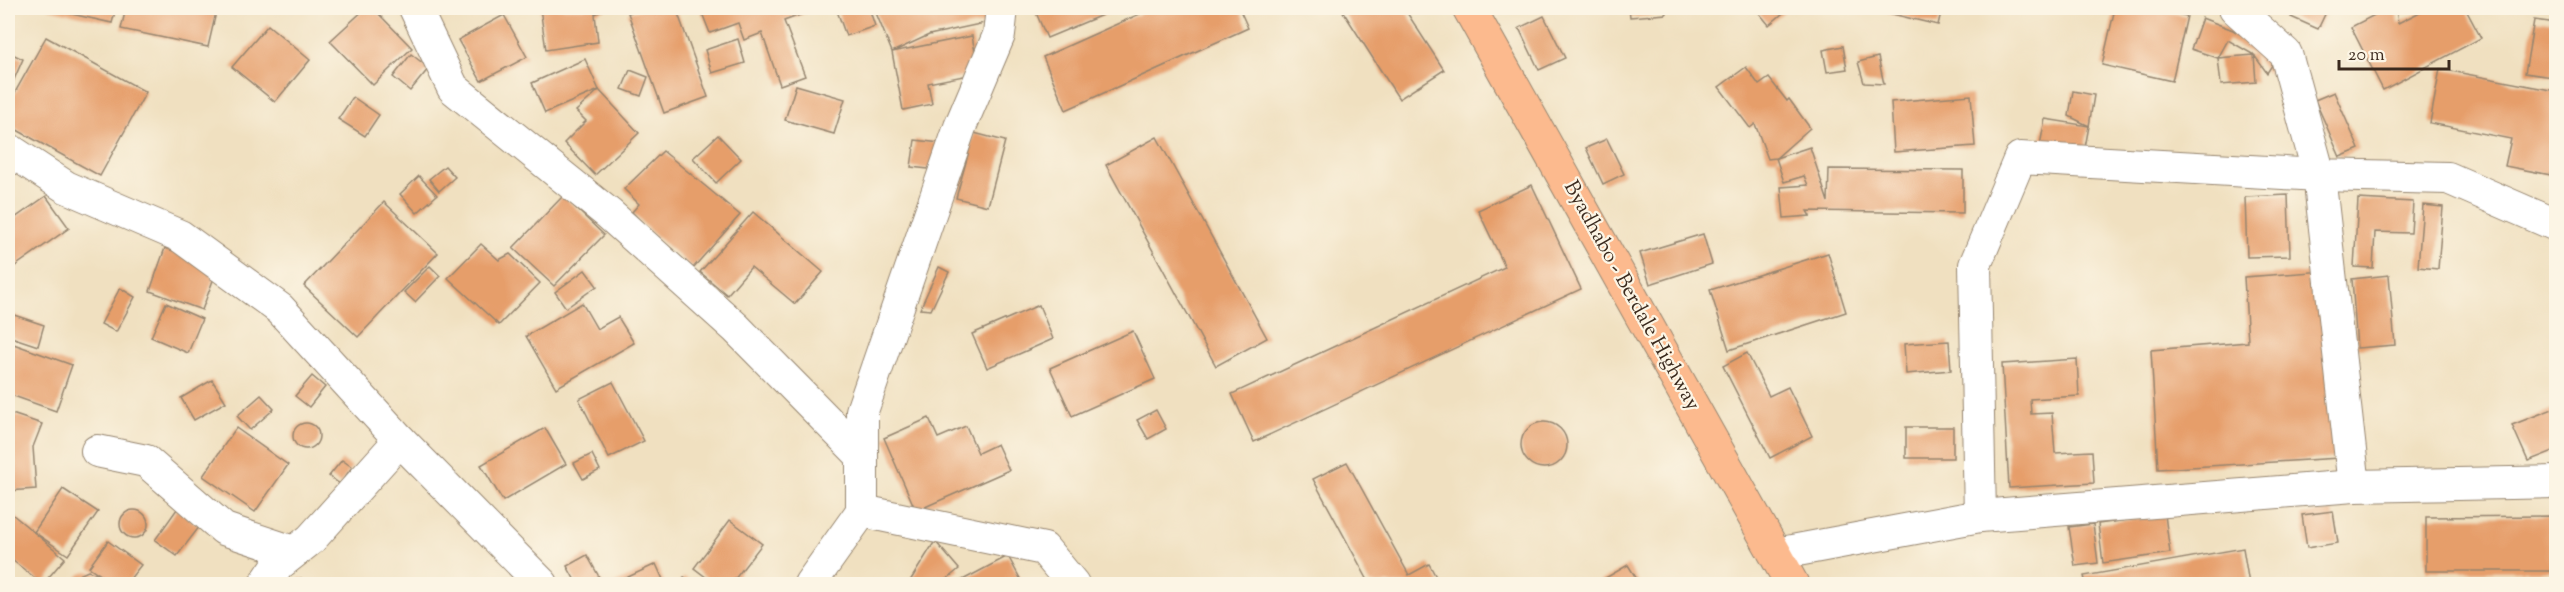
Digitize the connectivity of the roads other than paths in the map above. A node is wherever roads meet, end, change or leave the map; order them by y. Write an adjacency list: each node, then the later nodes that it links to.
1 (415, 8): 10 (street)
2 (1002, 8): 10 (street)
3 (1469, 8): 16 (main road, Byadhabo - Berdale Highway)
4 (2235, 8): 6 (street)
5 (8, 149): 8 (street)
6 (2319, 175): 7 (street); 12 (street); 14 (street)
7 (2556, 225)
8 (400, 441): 15 (street); 18 (street)
9 (97, 451): 15 (street)
10 (862, 456): 13 (street)
11 (2556, 482): 12 (street)
12 (2354, 486): 14 (street)
13 (862, 511): 19 (street); 20 (street)
14 (1980, 516): 16 (street)
15 (293, 552): 17 (street)
16 (1776, 554): 21 (main road, Byadhabo - Berdale Highway)
17 (265, 585)
18 (543, 585)
19 (810, 585)
20 (1073, 585)
21 (1792, 585)

